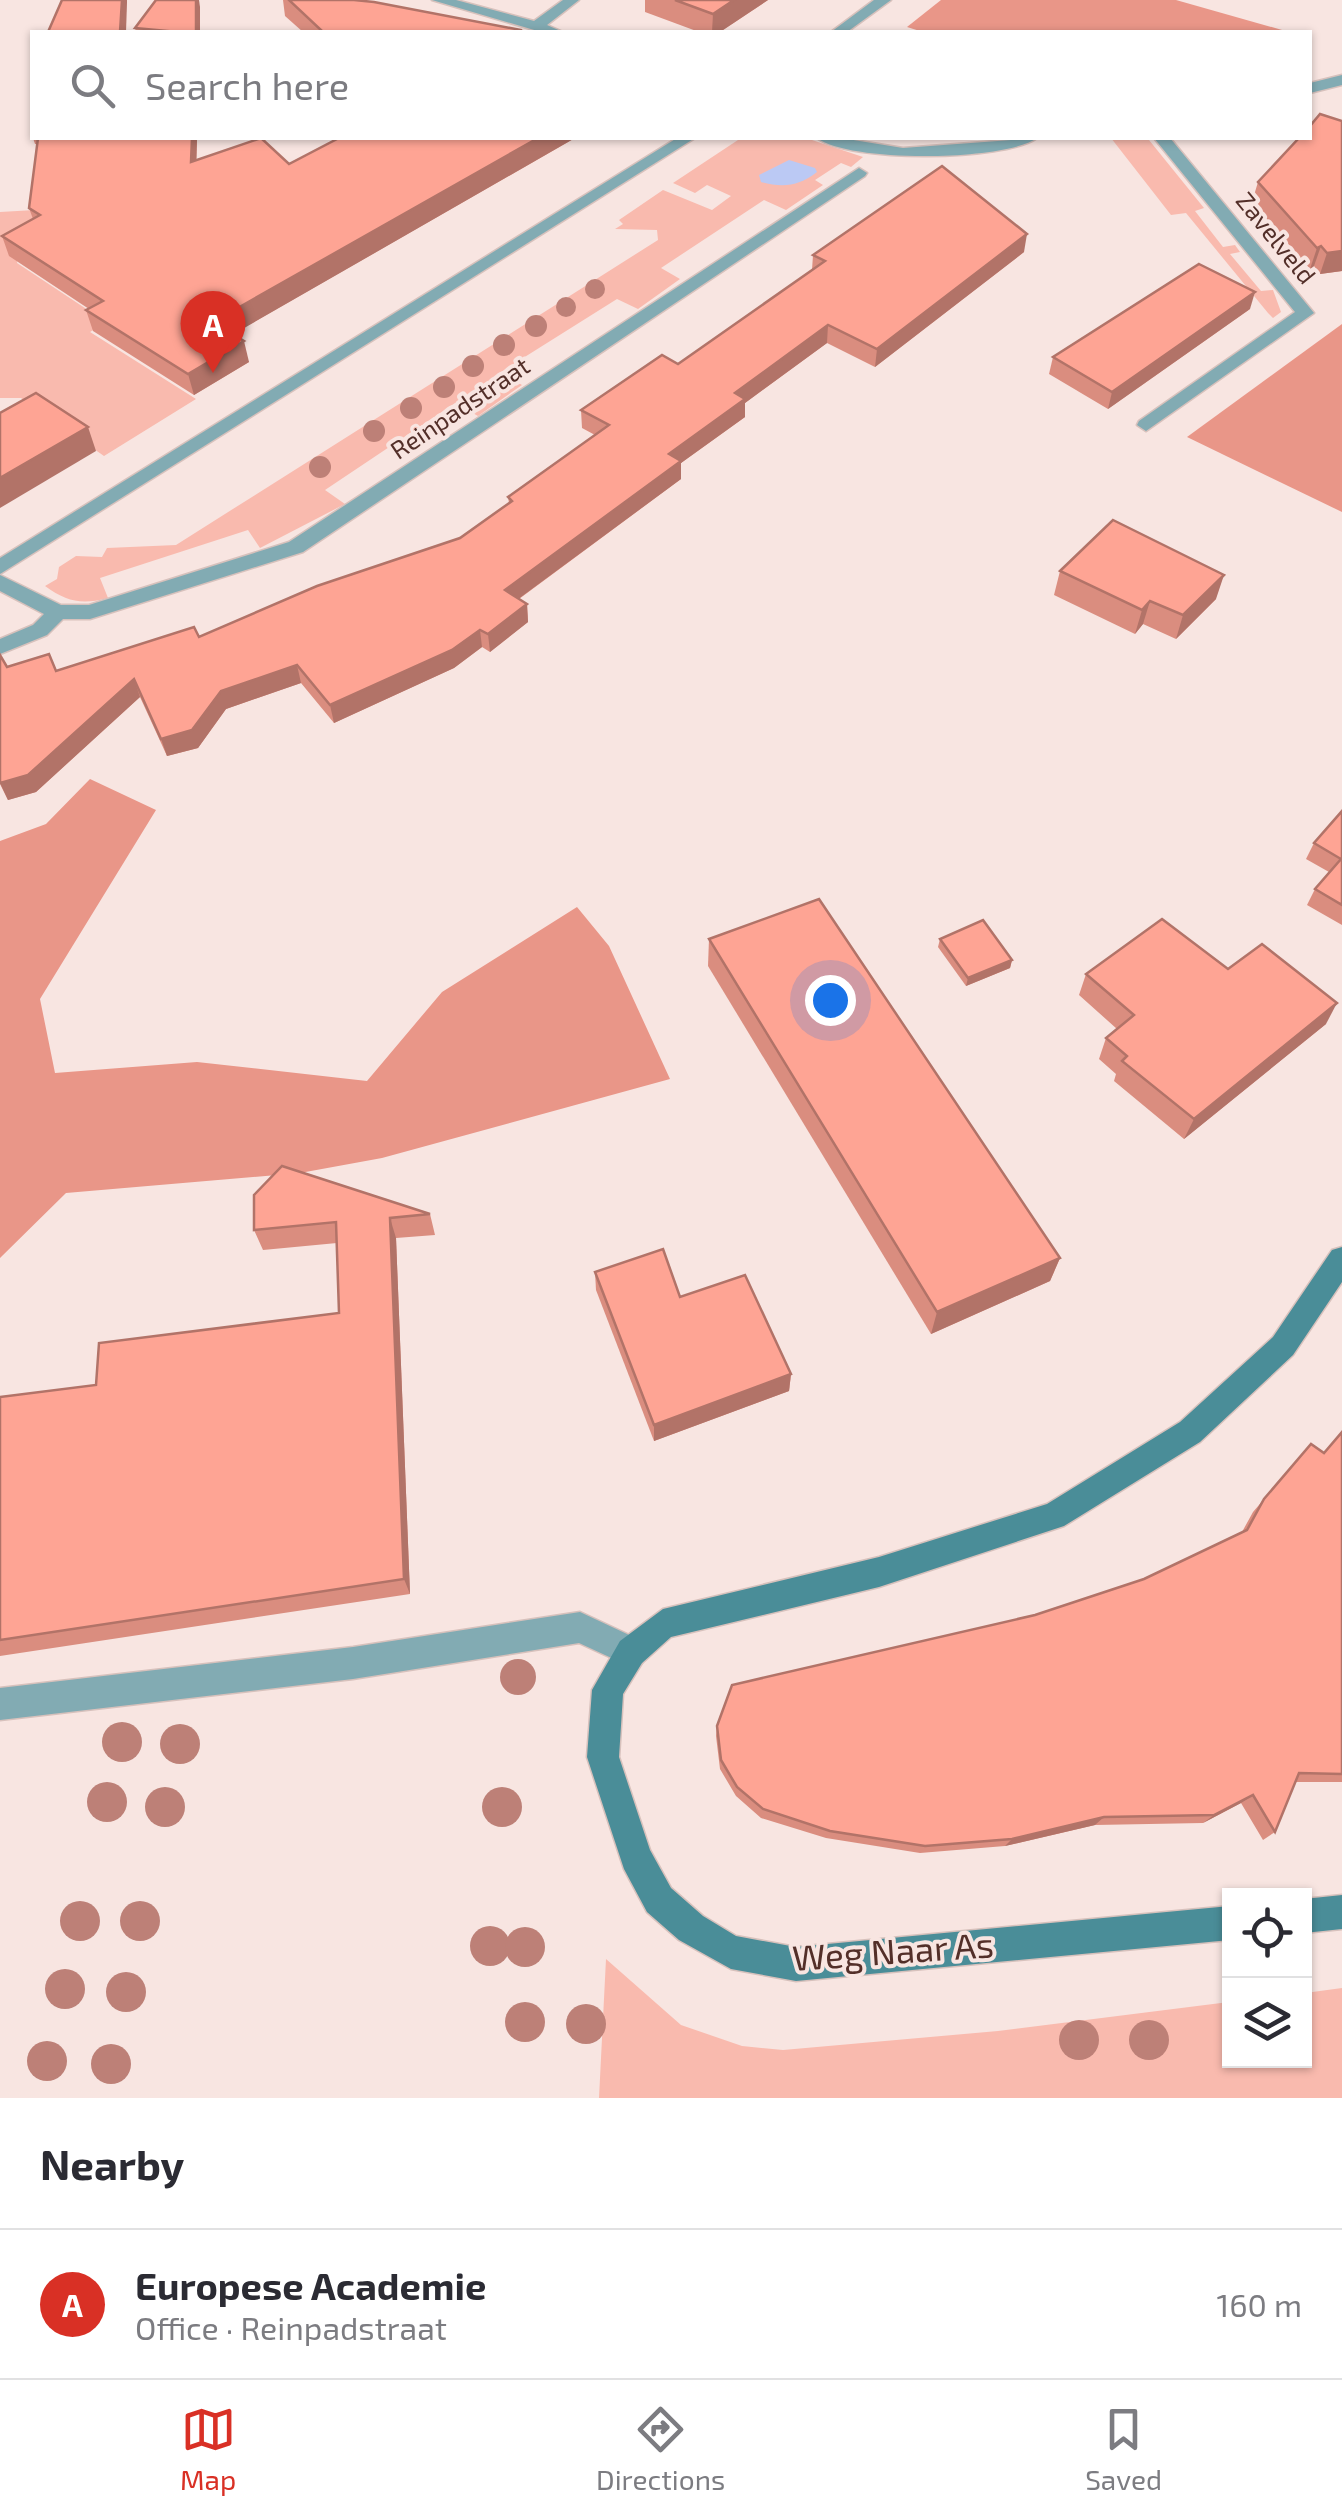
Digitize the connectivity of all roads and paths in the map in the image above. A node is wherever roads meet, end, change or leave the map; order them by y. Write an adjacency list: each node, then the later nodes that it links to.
1 (439, 0): 4 (street)
2 (572, 0): 4 (street)
3 (884, 0): 6 (street)
4 (538, 25): 5 (street)
5 (551, 30)
6 (841, 30)
7 (1342, 80): 8 (street)
8 (1312, 88)
9 (685, 140): 15 (street)
10 (832, 140): 11 (street)
11 (1017, 140)
12 (1164, 140): 14 (street, Zavelveld)
13 (859, 173): 17 (street, Reinpadstraat)
14 (1146, 425)
15 (0, 567)
16 (0, 582): 17 (street)
17 (58, 612): 18 (street, Reinpadstraat)
18 (0, 647)
19 (1342, 1259): 20 (main road, Weg Naar As)
20 (631, 1652): 21 (street); 24 (main road, Weg Naar As)
21 (0, 1704)
22 (1342, 1912): 23 (main road)
23 (1312, 1915)
24 (1222, 1924)

